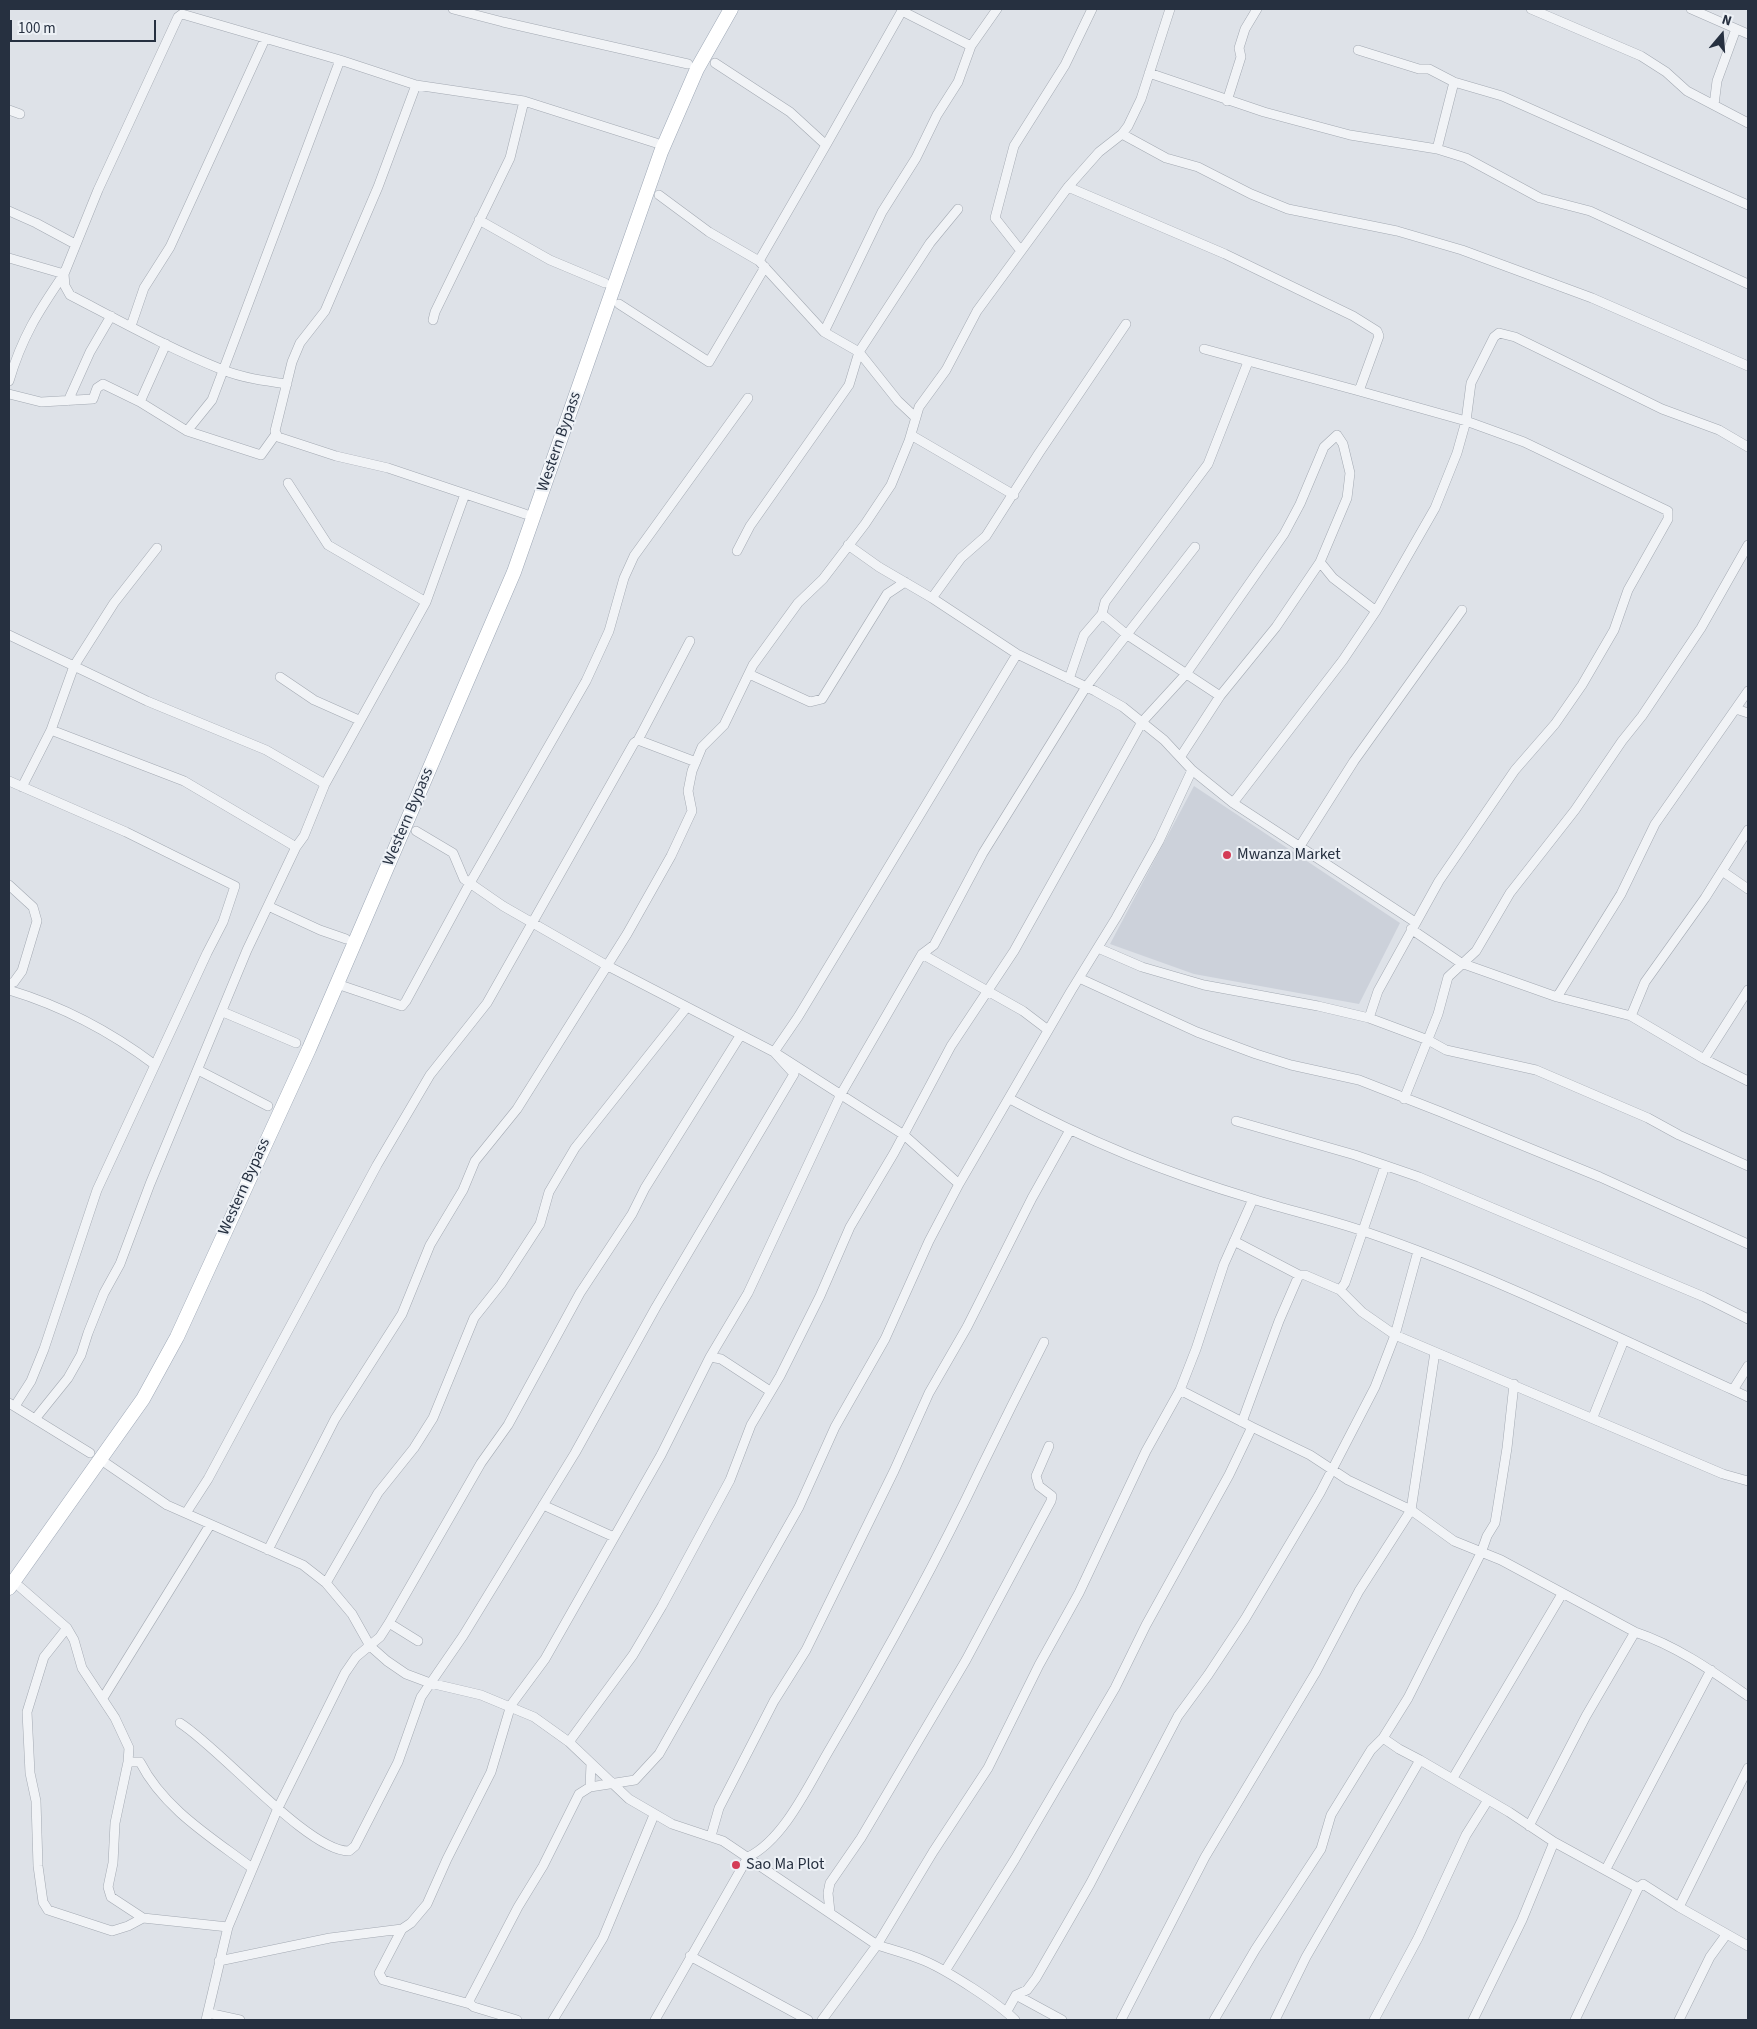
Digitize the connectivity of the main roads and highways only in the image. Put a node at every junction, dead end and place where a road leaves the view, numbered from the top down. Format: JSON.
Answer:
{"nodes":[{"id":1,"x":731,"y":9,"type":"edge"},
{"id":2,"x":14,"y":1587,"type":"edge"}],
"edges":[{"from":1,"to":2,"type":"main road","name":"Western Bypass"}]}
